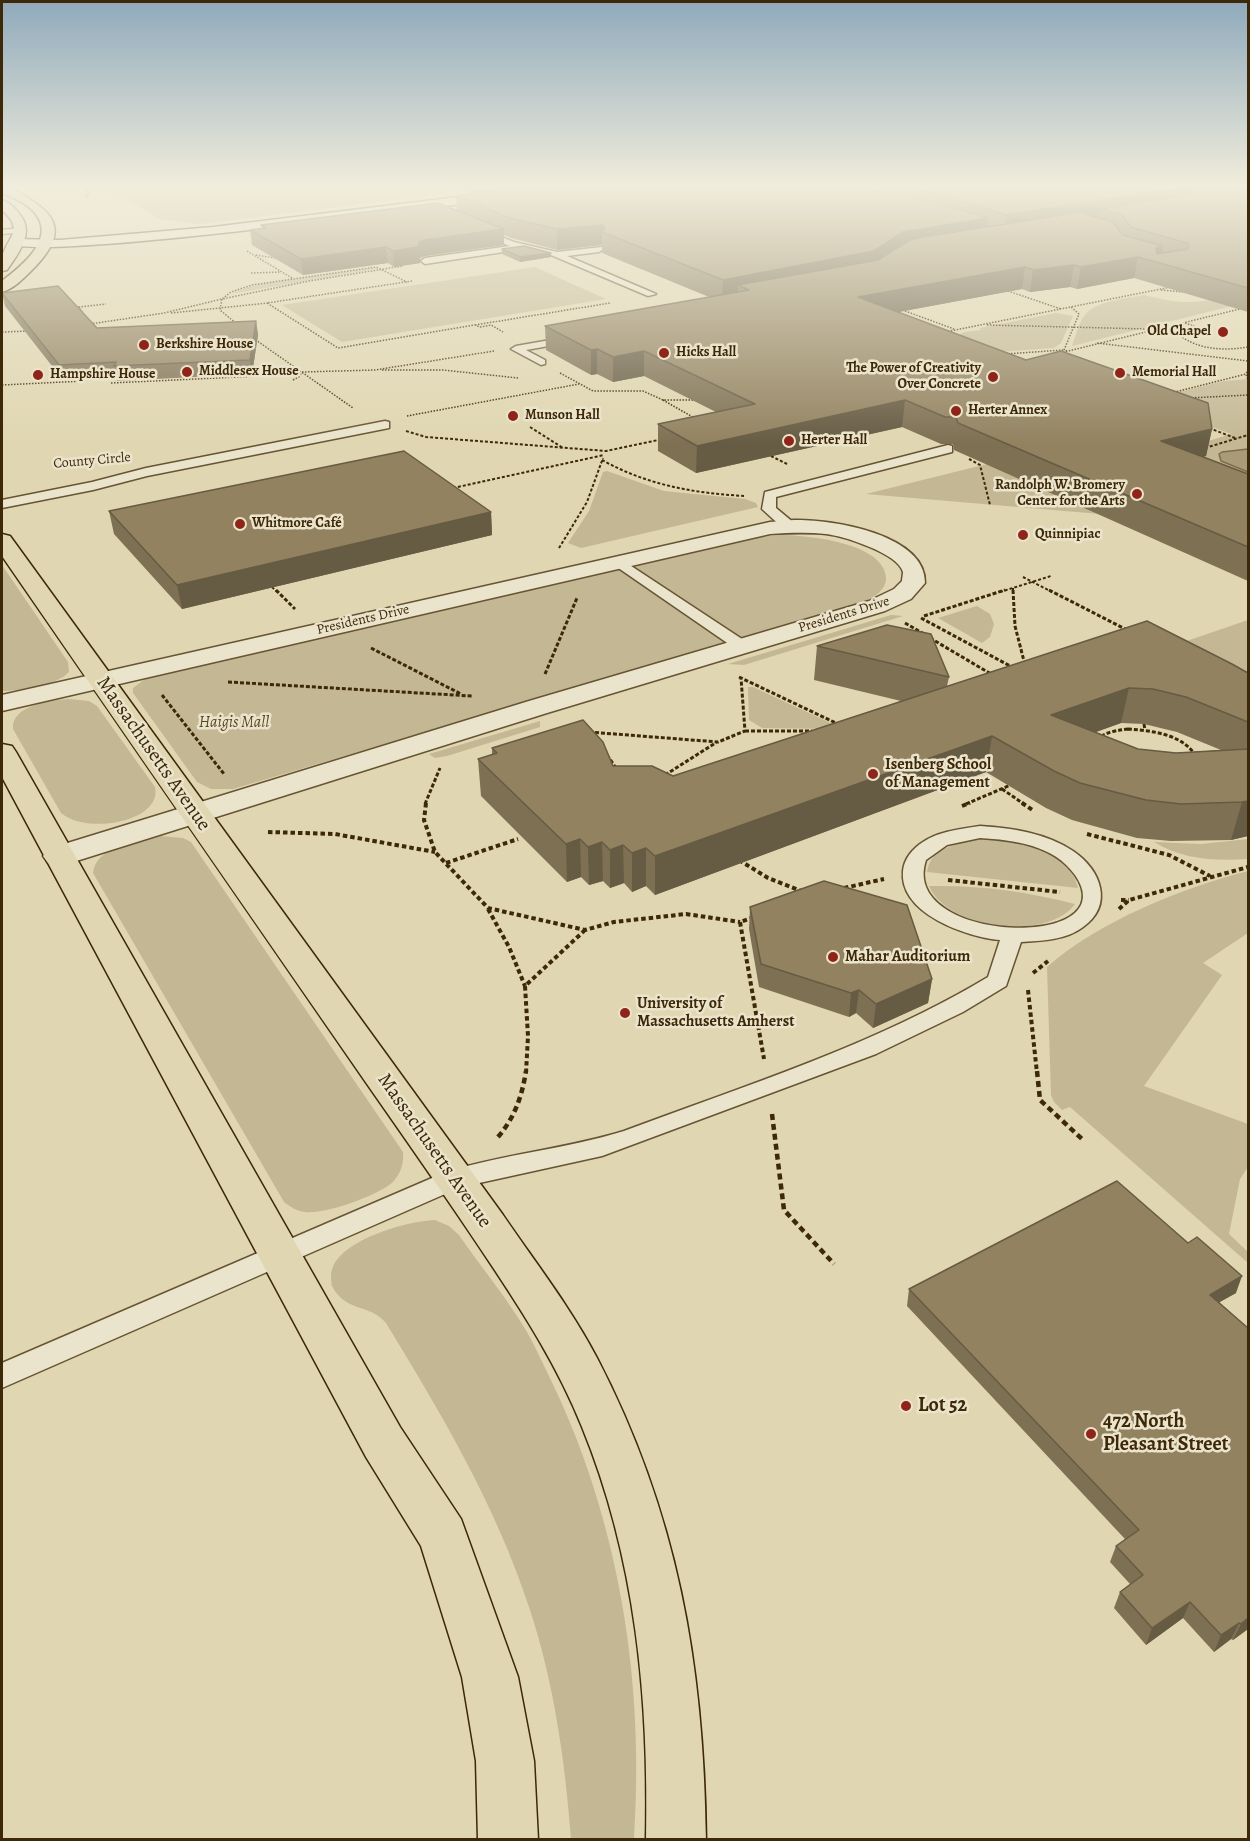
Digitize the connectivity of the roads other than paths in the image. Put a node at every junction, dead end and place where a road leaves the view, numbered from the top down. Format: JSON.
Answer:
{"nodes":[{"id":1,"x":22,"y":272,"type":"edge"},
{"id":2,"x":597,"y":272,"type":"edge"},
{"id":3,"x":2,"y":288,"type":"edge"},
{"id":4,"x":638,"y":289,"type":"junction"},
{"id":5,"x":605,"y":293,"type":"road end"},
{"id":6,"x":651,"y":294,"type":"edge"},
{"id":7,"x":587,"y":336,"type":"edge"},
{"id":8,"x":541,"y":362,"type":"road end"},
{"id":9,"x":385,"y":425,"type":"dead end"},
{"id":10,"x":948,"y":449,"type":"edge"},
{"id":11,"x":146,"y":472,"type":"junction"},
{"id":12,"x":81,"y":475,"type":"dead end"},
{"id":13,"x":2,"y":504,"type":"edge"},
{"id":14,"x":789,"y":526,"type":"junction"},
{"id":15,"x":2,"y":541,"type":"edge"},
{"id":16,"x":619,"y":562,"type":"junction"},
{"id":17,"x":742,"y":646,"type":"junction"},
{"id":18,"x":101,"y":679,"type":"junction"},
{"id":19,"x":2,"y":703,"type":"edge"},
{"id":20,"x":2,"y":752,"type":"edge"},
{"id":21,"x":195,"y":814,"type":"junction"},
{"id":22,"x":58,"y":856,"type":"junction"},
{"id":23,"x":1012,"y":935,"type":"junction"},
{"id":24,"x":455,"y":1179,"type":"junction"},
{"id":25,"x":278,"y":1255,"type":"junction"},
{"id":26,"x":2,"y":1376,"type":"edge"},
{"id":27,"x":508,"y":1839,"type":"edge"},
{"id":28,"x":676,"y":1839,"type":"edge"}],
"edges":[{"from":1,"to":3,"type":"main road"},
{"from":2,"to":4,"type":"lane"},
{"from":4,"to":5,"type":"lane"},
{"from":4,"to":6,"type":"lane"},
{"from":7,"to":8,"type":"lane"},
{"from":9,"to":11,"type":"lane"},
{"from":10,"to":14,"type":"lane"},
{"from":11,"to":12,"type":"lane","name":"County Circle"},
{"from":11,"to":13,"type":"lane","name":"County Circle"},
{"from":14,"to":16,"type":"street","name":"Presidents Drive"},
{"from":14,"to":17,"type":"street","name":"Presidents Drive"},
{"from":15,"to":18,"type":"main road","name":"Massachusetts Avenue"},
{"from":16,"to":17,"type":"lane"},
{"from":16,"to":18,"type":"street","name":"Presidents Drive"},
{"from":17,"to":21,"type":"street","name":"Presidents Drive"},
{"from":18,"to":19,"type":"street","name":"Presidents Drive"},
{"from":18,"to":21,"type":"main road","name":"Massachusetts Avenue"},
{"from":20,"to":22,"type":"main road"},
{"from":21,"to":22,"type":"street","name":"Presidents Drive"},
{"from":21,"to":24,"type":"main road","name":"Massachusetts Avenue"},
{"from":22,"to":25,"type":"main road"},
{"from":23,"to":23,"type":"lane"},
{"from":23,"to":24,"type":"lane"},
{"from":24,"to":25,"type":"lane"},
{"from":24,"to":28,"type":"main road","name":"Massachusetts Avenue"},
{"from":25,"to":26,"type":"lane"},
{"from":25,"to":27,"type":"main road"}]}
